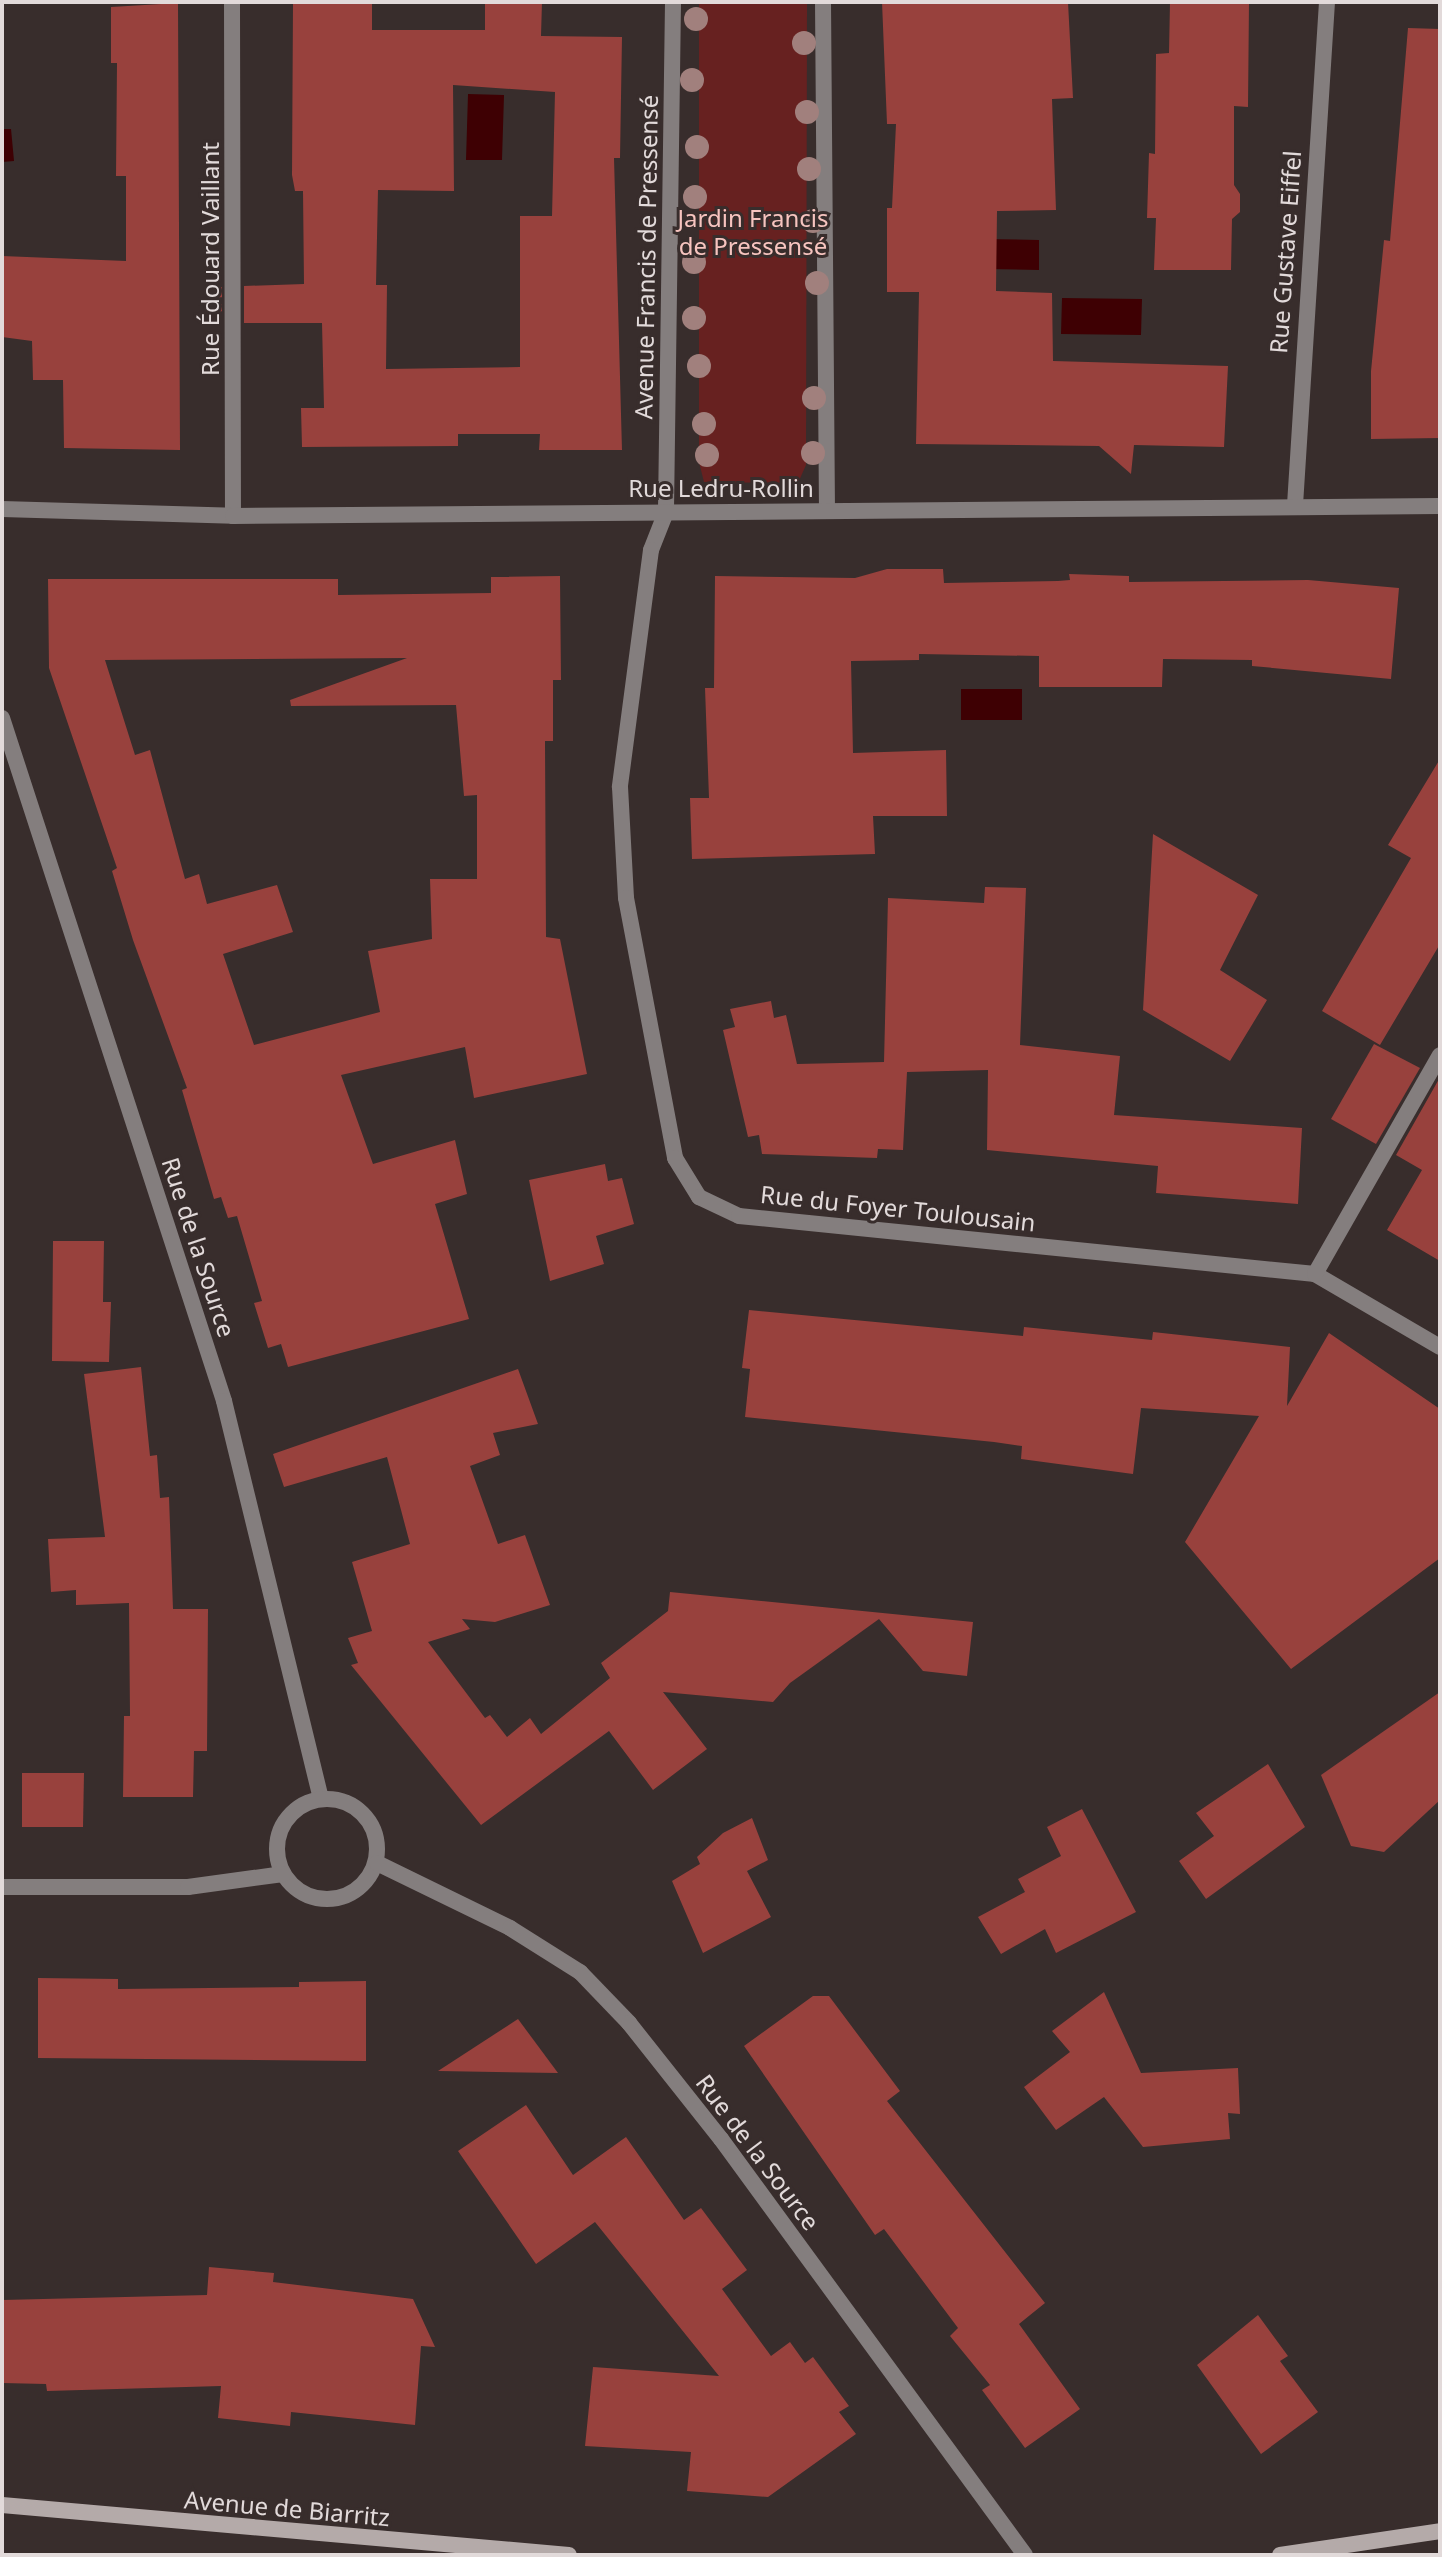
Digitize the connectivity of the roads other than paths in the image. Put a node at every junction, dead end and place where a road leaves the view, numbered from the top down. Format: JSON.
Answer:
{"nodes":[{"id":1,"x":232,"y":2,"type":"edge"},
{"id":2,"x":673,"y":2,"type":"edge"},
{"id":3,"x":823,"y":2,"type":"edge"},
{"id":4,"x":1327,"y":2,"type":"edge"},
{"id":5,"x":1295,"y":505,"type":"junction"},
{"id":6,"x":1440,"y":506,"type":"edge"},
{"id":7,"x":2,"y":509,"type":"edge"},
{"id":8,"x":827,"y":511,"type":"junction"},
{"id":9,"x":666,"y":512,"type":"junction"},
{"id":10,"x":233,"y":516,"type":"junction"},
{"id":11,"x":2,"y":718,"type":"edge"},
{"id":12,"x":1440,"y":1055,"type":"edge"},
{"id":13,"x":1315,"y":1274,"type":"junction"},
{"id":14,"x":1440,"y":1347,"type":"edge"},
{"id":15,"x":321,"y":1798,"type":"junction"},
{"id":16,"x":377,"y":1863,"type":"junction"},
{"id":17,"x":283,"y":1874,"type":"junction"},
{"id":18,"x":2,"y":1887,"type":"edge"},
{"id":19,"x":2,"y":2505,"type":"edge"},
{"id":20,"x":1440,"y":2531,"type":"edge"},
{"id":21,"x":569,"y":2555,"type":"edge"},
{"id":22,"x":1025,"y":2555,"type":"edge"},
{"id":23,"x":1280,"y":2555,"type":"edge"}],
"edges":[{"from":1,"to":10,"type":"street","name":"Rue Édouard Vaillant"},
{"from":2,"to":9,"type":"street","name":"Avenue Francis de Pressensé"},
{"from":3,"to":8,"type":"street"},
{"from":4,"to":5,"type":"street","name":"Rue Gustave Eiffel"},
{"from":5,"to":6,"type":"street","name":"Rue Ledru-Rollin"},
{"from":5,"to":8,"type":"street","name":"Rue Ledru-Rollin"},
{"from":7,"to":10,"type":"street","name":"Rue Ledru-Rollin"},
{"from":8,"to":9,"type":"street","name":"Rue Ledru-Rollin"},
{"from":9,"to":10,"type":"street","name":"Rue Ledru-Rollin"},
{"from":9,"to":13,"type":"street","name":"Rue du Foyer Toulousain"},
{"from":11,"to":15,"type":"street","name":"Rue de la Source"},
{"from":12,"to":13,"type":"street"},
{"from":13,"to":14,"type":"street","name":"Rue du Foyer Toulousain"},
{"from":15,"to":16,"type":"street"},
{"from":15,"to":17,"type":"street"},
{"from":16,"to":17,"type":"street"},
{"from":16,"to":22,"type":"street","name":"Rue de la Source"},
{"from":17,"to":18,"type":"street"},
{"from":19,"to":21,"type":"street","name":"Avenue de Biarritz"},
{"from":20,"to":23,"type":"street"}]}
